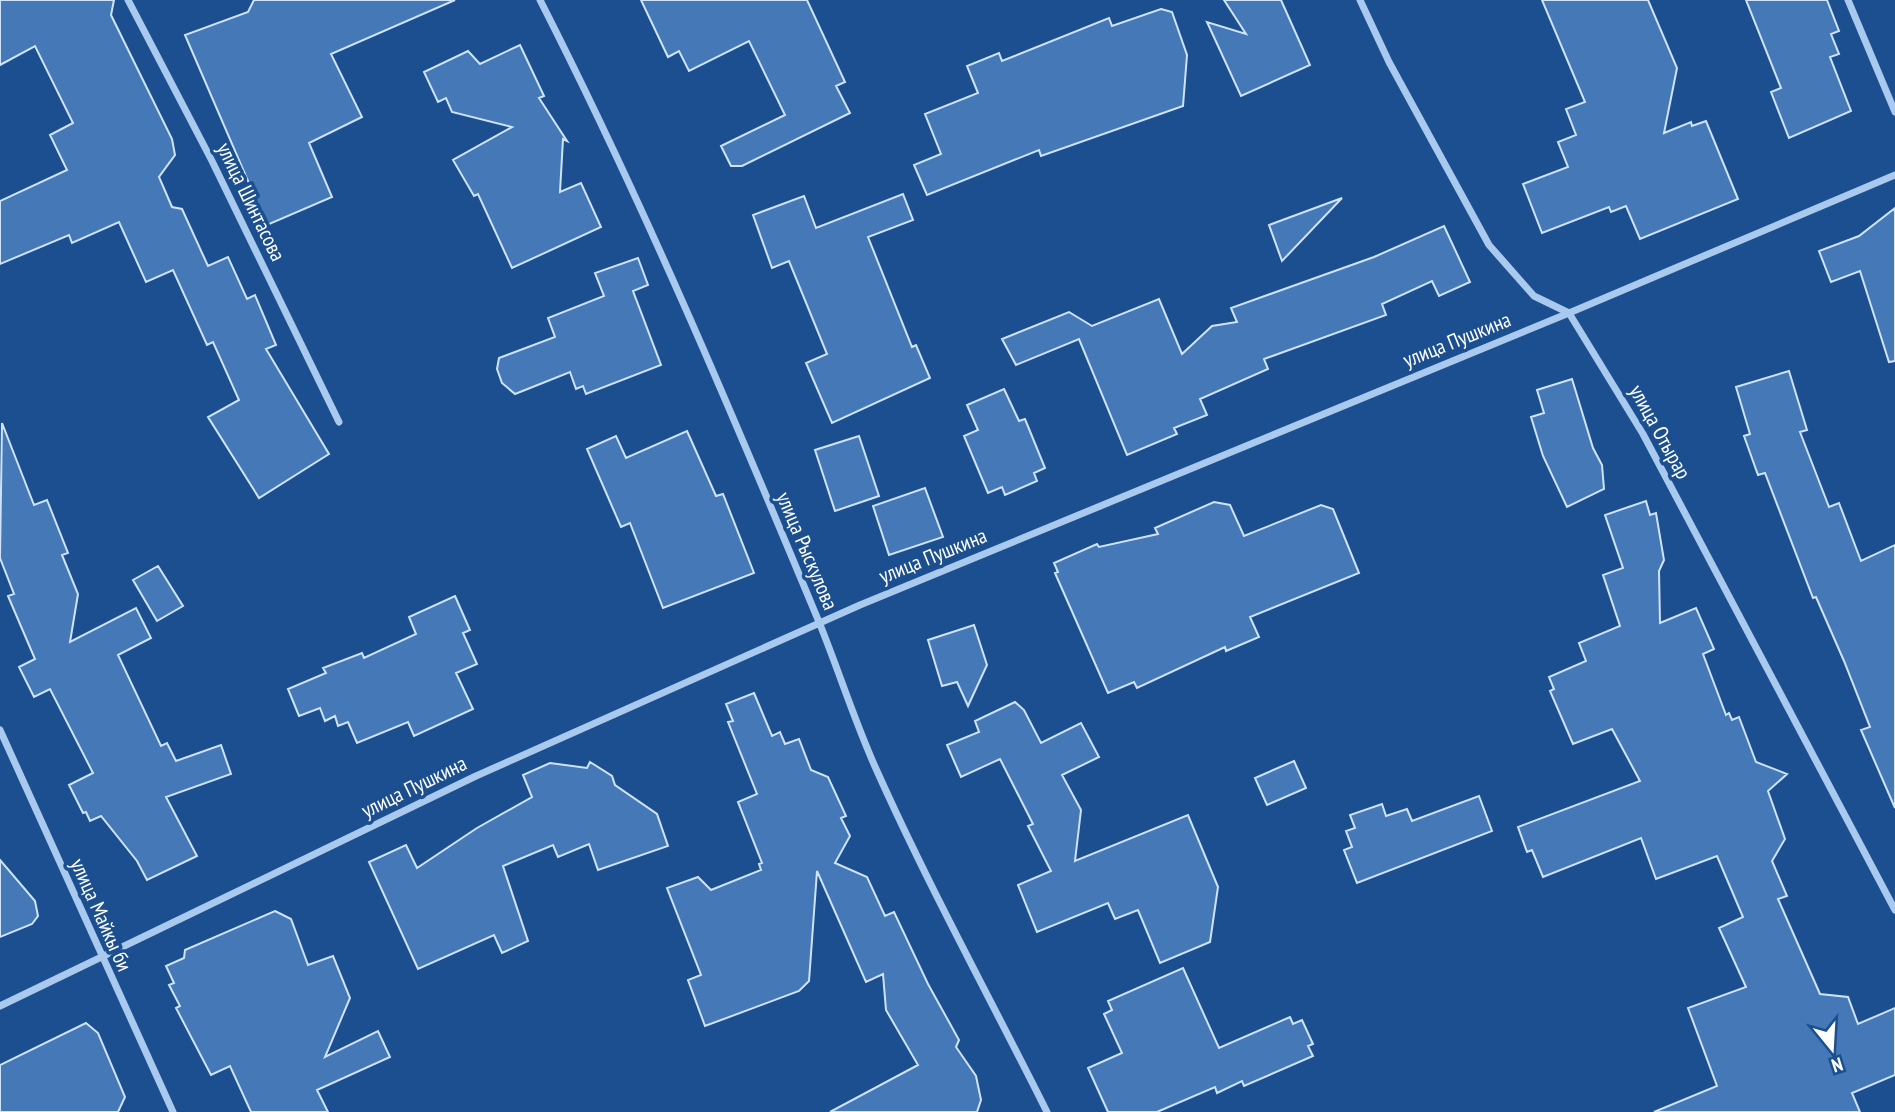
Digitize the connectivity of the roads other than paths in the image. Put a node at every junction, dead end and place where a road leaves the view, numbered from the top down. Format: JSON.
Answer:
{"nodes":[{"id":1,"x":128,"y":0,"type":"edge"},
{"id":2,"x":540,"y":0,"type":"edge"},
{"id":3,"x":1360,"y":0,"type":"edge"},
{"id":4,"x":1848,"y":0,"type":"edge"},
{"id":5,"x":1895,"y":112,"type":"edge"},
{"id":6,"x":1895,"y":175,"type":"edge"},
{"id":7,"x":1569,"y":313,"type":"junction"},
{"id":8,"x":339,"y":422,"type":"dead end"},
{"id":9,"x":820,"y":624,"type":"junction"},
{"id":10,"x":0,"y":730,"type":"edge"},
{"id":11,"x":1895,"y":910,"type":"edge"},
{"id":12,"x":101,"y":960,"type":"junction"},
{"id":13,"x":0,"y":1006,"type":"edge"},
{"id":14,"x":173,"y":1112,"type":"edge"},
{"id":15,"x":1047,"y":1112,"type":"edge"}],
"edges":[{"from":1,"to":8,"type":"street","name":"улица Шинтасова"},
{"from":2,"to":9,"type":"street","name":"улица Рыскулова"},
{"from":3,"to":7,"type":"street"},
{"from":4,"to":5,"type":"street"},
{"from":6,"to":7,"type":"street","name":"улица Пушкина"},
{"from":7,"to":9,"type":"street","name":"улица Пушкина"},
{"from":7,"to":11,"type":"street","name":"улица Отырар"},
{"from":9,"to":12,"type":"street","name":"улица Пушкина"},
{"from":9,"to":15,"type":"street","name":"улица Рыскулова"},
{"from":10,"to":12,"type":"street","name":"улица Майкы би"},
{"from":12,"to":13,"type":"street","name":"улица Пушкина"},
{"from":12,"to":14,"type":"street","name":"улица Майкы би"}]}
